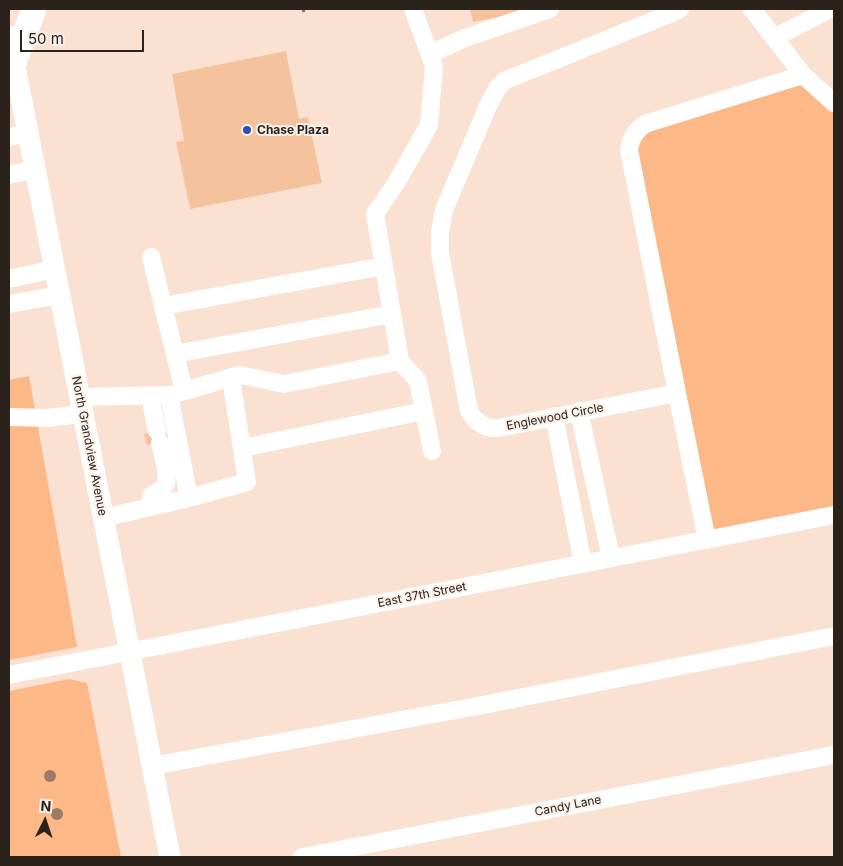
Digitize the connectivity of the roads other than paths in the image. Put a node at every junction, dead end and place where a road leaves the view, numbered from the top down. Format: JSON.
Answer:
{"nodes":[{"id":1,"x":34,"y":9,"type":"edge"},
{"id":2,"x":413,"y":9,"type":"edge"},
{"id":3,"x":550,"y":9,"type":"edge"},
{"id":4,"x":680,"y":9,"type":"edge"},
{"id":5,"x":752,"y":9,"type":"edge"},
{"id":6,"x":830,"y":9,"type":"edge"},
{"id":7,"x":9,"y":36,"type":"edge"},
{"id":8,"x":774,"y":38,"type":"junction"},
{"id":9,"x":430,"y":54,"type":"junction"},
{"id":10,"x":12,"y":62,"type":"edge"},
{"id":11,"x":803,"y":75,"type":"junction"},
{"id":12,"x":834,"y":103,"type":"edge"},
{"id":13,"x":18,"y":135,"type":"edge"},
{"id":14,"x":35,"y":168,"type":"junction"},
{"id":15,"x":9,"y":175,"type":"edge"},
{"id":16,"x":151,"y":257,"type":"dead end"},
{"id":17,"x":384,"y":266,"type":"junction"},
{"id":18,"x":55,"y":269,"type":"junction"},
{"id":19,"x":9,"y":279,"type":"edge"},
{"id":20,"x":60,"y":295,"type":"junction"},
{"id":21,"x":9,"y":304,"type":"edge"},
{"id":22,"x":163,"y":306,"type":"junction"},
{"id":23,"x":392,"y":314,"type":"junction"},
{"id":24,"x":175,"y":354,"type":"junction"},
{"id":25,"x":400,"y":361,"type":"junction"},
{"id":26,"x":231,"y":378,"type":"junction"},
{"id":27,"x":177,"y":393,"type":"junction"},
{"id":28,"x":678,"y":393,"type":"junction"},
{"id":29,"x":150,"y":396,"type":"junction"},
{"id":30,"x":81,"y":406,"type":"junction"},
{"id":31,"x":424,"y":411,"type":"junction"},
{"id":32,"x":579,"y":411,"type":"junction"},
{"id":33,"x":9,"y":416,"type":"edge"},
{"id":34,"x":554,"y":416,"type":"junction"},
{"id":35,"x":242,"y":448,"type":"junction"},
{"id":36,"x":432,"y":451,"type":"dead end"},
{"id":37,"x":188,"y":498,"type":"junction"},
{"id":38,"x":153,"y":506,"type":"junction"},
{"id":39,"x":834,"y":515,"type":"edge"},
{"id":40,"x":103,"y":518,"type":"junction"},
{"id":41,"x":707,"y":540,"type":"junction"},
{"id":42,"x":611,"y":558,"type":"junction"},
{"id":43,"x":583,"y":564,"type":"junction"},
{"id":44,"x":834,"y":636,"type":"edge"},
{"id":45,"x":130,"y":652,"type":"junction"},
{"id":46,"x":9,"y":675,"type":"edge"},
{"id":47,"x":834,"y":755,"type":"edge"},
{"id":48,"x":152,"y":766,"type":"junction"},
{"id":49,"x":170,"y":857,"type":"edge"},
{"id":50,"x":302,"y":857,"type":"edge"}],
"edges":[{"from":1,"to":10,"type":"highway"},
{"from":2,"to":9,"type":"street"},
{"from":3,"to":9,"type":"street"},
{"from":4,"to":34,"type":"street","name":"Englewood Circle"},
{"from":5,"to":8,"type":"street"},
{"from":6,"to":8,"type":"street"},
{"from":7,"to":10,"type":"main road","name":"North Grandview Avenue"},
{"from":8,"to":11,"type":"street"},
{"from":9,"to":17,"type":"street"},
{"from":10,"to":13,"type":"main road","name":"North Grandview Avenue"},
{"from":11,"to":12,"type":"street"},
{"from":11,"to":28,"type":"street"},
{"from":13,"to":14,"type":"main road","name":"North Grandview Avenue"},
{"from":14,"to":15,"type":"street"},
{"from":14,"to":18,"type":"main road","name":"North Grandview Avenue"},
{"from":16,"to":22,"type":"street"},
{"from":17,"to":22,"type":"street"},
{"from":17,"to":23,"type":"street"},
{"from":18,"to":19,"type":"street"},
{"from":18,"to":20,"type":"main road","name":"North Grandview Avenue"},
{"from":20,"to":21,"type":"street"},
{"from":20,"to":30,"type":"main road","name":"North Grandview Avenue"},
{"from":22,"to":24,"type":"street"},
{"from":23,"to":24,"type":"street"},
{"from":23,"to":25,"type":"street"},
{"from":24,"to":27,"type":"street"},
{"from":25,"to":26,"type":"street"},
{"from":25,"to":31,"type":"street"},
{"from":26,"to":27,"type":"street"},
{"from":26,"to":35,"type":"street"},
{"from":27,"to":29,"type":"street"},
{"from":27,"to":37,"type":"street"},
{"from":28,"to":32,"type":"street","name":"Englewood Circle"},
{"from":28,"to":41,"type":"street"},
{"from":29,"to":30,"type":"street"},
{"from":29,"to":38,"type":"street"},
{"from":30,"to":33,"type":"street"},
{"from":30,"to":40,"type":"main road","name":"North Grandview Avenue"},
{"from":31,"to":35,"type":"street"},
{"from":31,"to":36,"type":"street"},
{"from":32,"to":34,"type":"street","name":"Englewood Circle"},
{"from":32,"to":42,"type":"street"},
{"from":34,"to":43,"type":"street"},
{"from":35,"to":37,"type":"street"},
{"from":37,"to":38,"type":"street"},
{"from":38,"to":40,"type":"street"},
{"from":39,"to":41,"type":"street","name":"East 37th Street"},
{"from":40,"to":45,"type":"main road","name":"North Grandview Avenue"},
{"from":41,"to":42,"type":"street","name":"East 37th Street"},
{"from":42,"to":43,"type":"street","name":"East 37th Street"},
{"from":43,"to":45,"type":"street","name":"East 37th Street"},
{"from":44,"to":48,"type":"street"},
{"from":45,"to":46,"type":"street","name":"East 37th Street"},
{"from":45,"to":48,"type":"main road","name":"North Grandview Avenue"},
{"from":47,"to":50,"type":"street","name":"Candy Lane"},
{"from":48,"to":49,"type":"main road","name":"North Grandview Avenue"}]}
